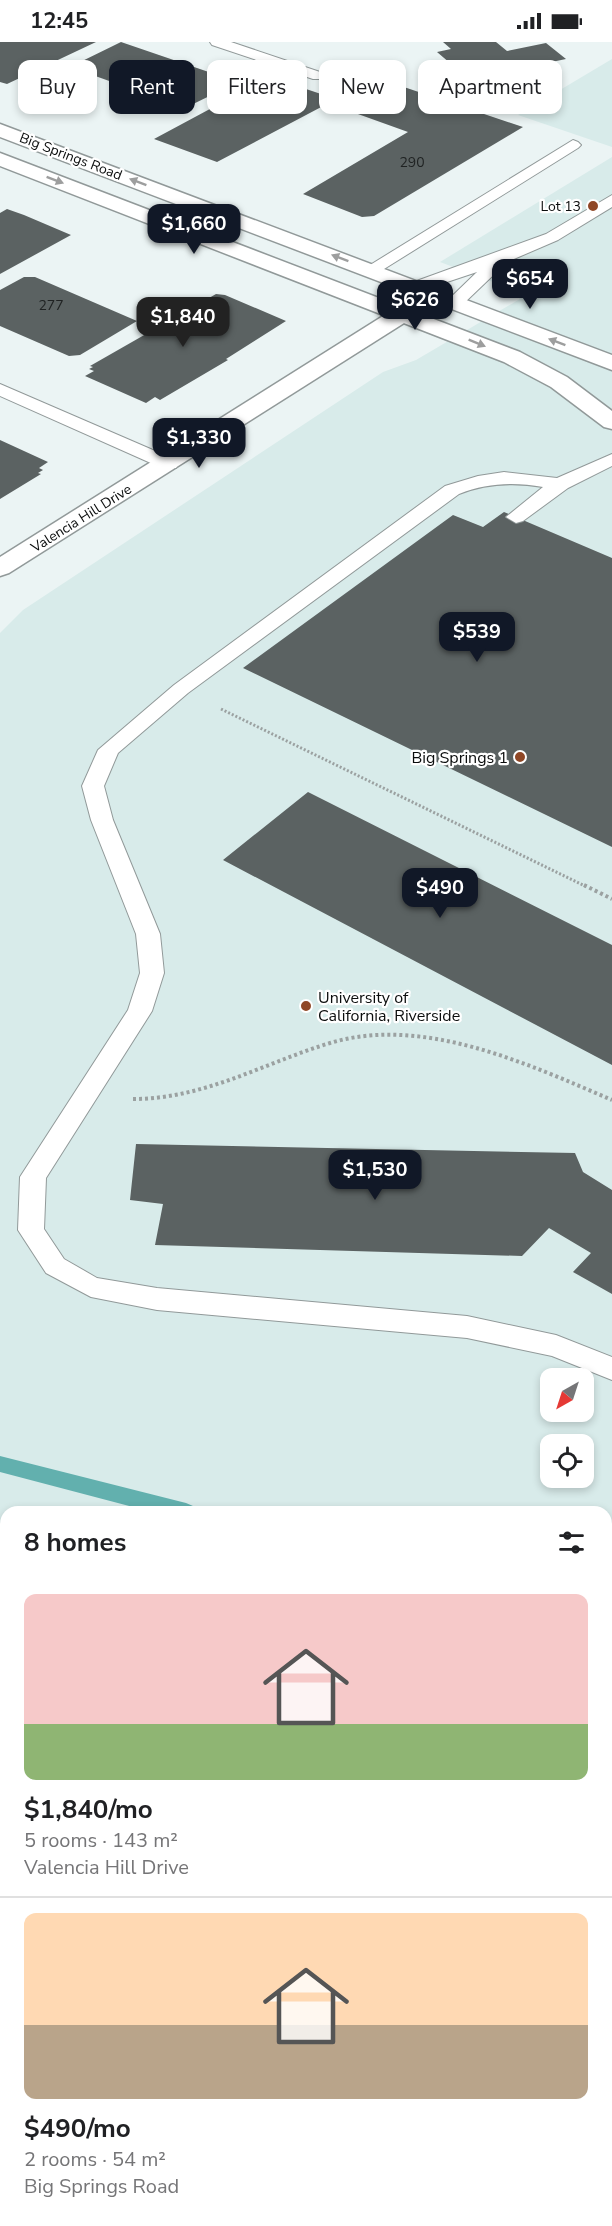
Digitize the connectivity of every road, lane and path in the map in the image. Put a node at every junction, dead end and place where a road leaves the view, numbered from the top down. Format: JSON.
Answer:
{"nodes":[{"id":1,"x":217,"y":42,"type":"edge"},
{"id":2,"x":318,"y":76,"type":"dead end"},
{"id":3,"x":0,"y":130,"type":"edge"},
{"id":4,"x":573,"y":145,"type":"dead end"},
{"id":5,"x":0,"y":159,"type":"edge"},
{"id":6,"x":612,"y":200,"type":"edge"},
{"id":7,"x":501,"y":258,"type":"junction"},
{"id":8,"x":370,"y":270,"type":"junction"},
{"id":9,"x":436,"y":295,"type":"junction"},
{"id":10,"x":403,"y":314,"type":"junction"},
{"id":11,"x":612,"y":363,"type":"edge"},
{"id":12,"x":0,"y":389,"type":"edge"},
{"id":13,"x":612,"y":422,"type":"edge"},
{"id":14,"x":612,"y":460,"type":"edge"},
{"id":15,"x":169,"y":464,"type":"junction"},
{"id":16,"x":557,"y":484,"type":"junction"},
{"id":17,"x":516,"y":517,"type":"dead end"},
{"id":18,"x":0,"y":568,"type":"edge"},
{"id":19,"x":182,"y":689,"type":"junction"},
{"id":20,"x":612,"y":899,"type":"edge"},
{"id":21,"x":85,"y":1097,"type":"junction"},
{"id":22,"x":612,"y":1100,"type":"edge"},
{"id":23,"x":612,"y":1369,"type":"edge"}],
"edges":[{"from":1,"to":2,"type":"lane"},
{"from":8,"to":3,"type":"street","name":"Big Springs Road","one_way":true},
{"from":4,"to":8,"type":"lane"},
{"from":5,"to":10,"type":"street","name":"Big Springs Road","one_way":true},
{"from":6,"to":7,"type":"lane"},
{"from":7,"to":9,"type":"lane"},
{"from":7,"to":9,"type":"lane"},
{"from":8,"to":9,"type":"street","name":"Big Springs Road"},
{"from":9,"to":10,"type":"street","name":"Valencia Hill Drive"},
{"from":11,"to":9,"type":"street","name":"Big Springs Road","one_way":true},
{"from":10,"to":13,"type":"street","name":"Big Springs Road","one_way":true},
{"from":10,"to":15,"type":"street","name":"Valencia Hill Drive"},
{"from":12,"to":15,"type":"lane"},
{"from":14,"to":16,"type":"lane"},
{"from":15,"to":18,"type":"street","name":"Valencia Hill Drive"},
{"from":16,"to":17,"type":"lane"},
{"from":16,"to":19,"type":"lane"},
{"from":19,"to":20,"type":"path"},
{"from":19,"to":21,"type":"lane"},
{"from":21,"to":22,"type":"path"},
{"from":21,"to":23,"type":"lane"}]}
